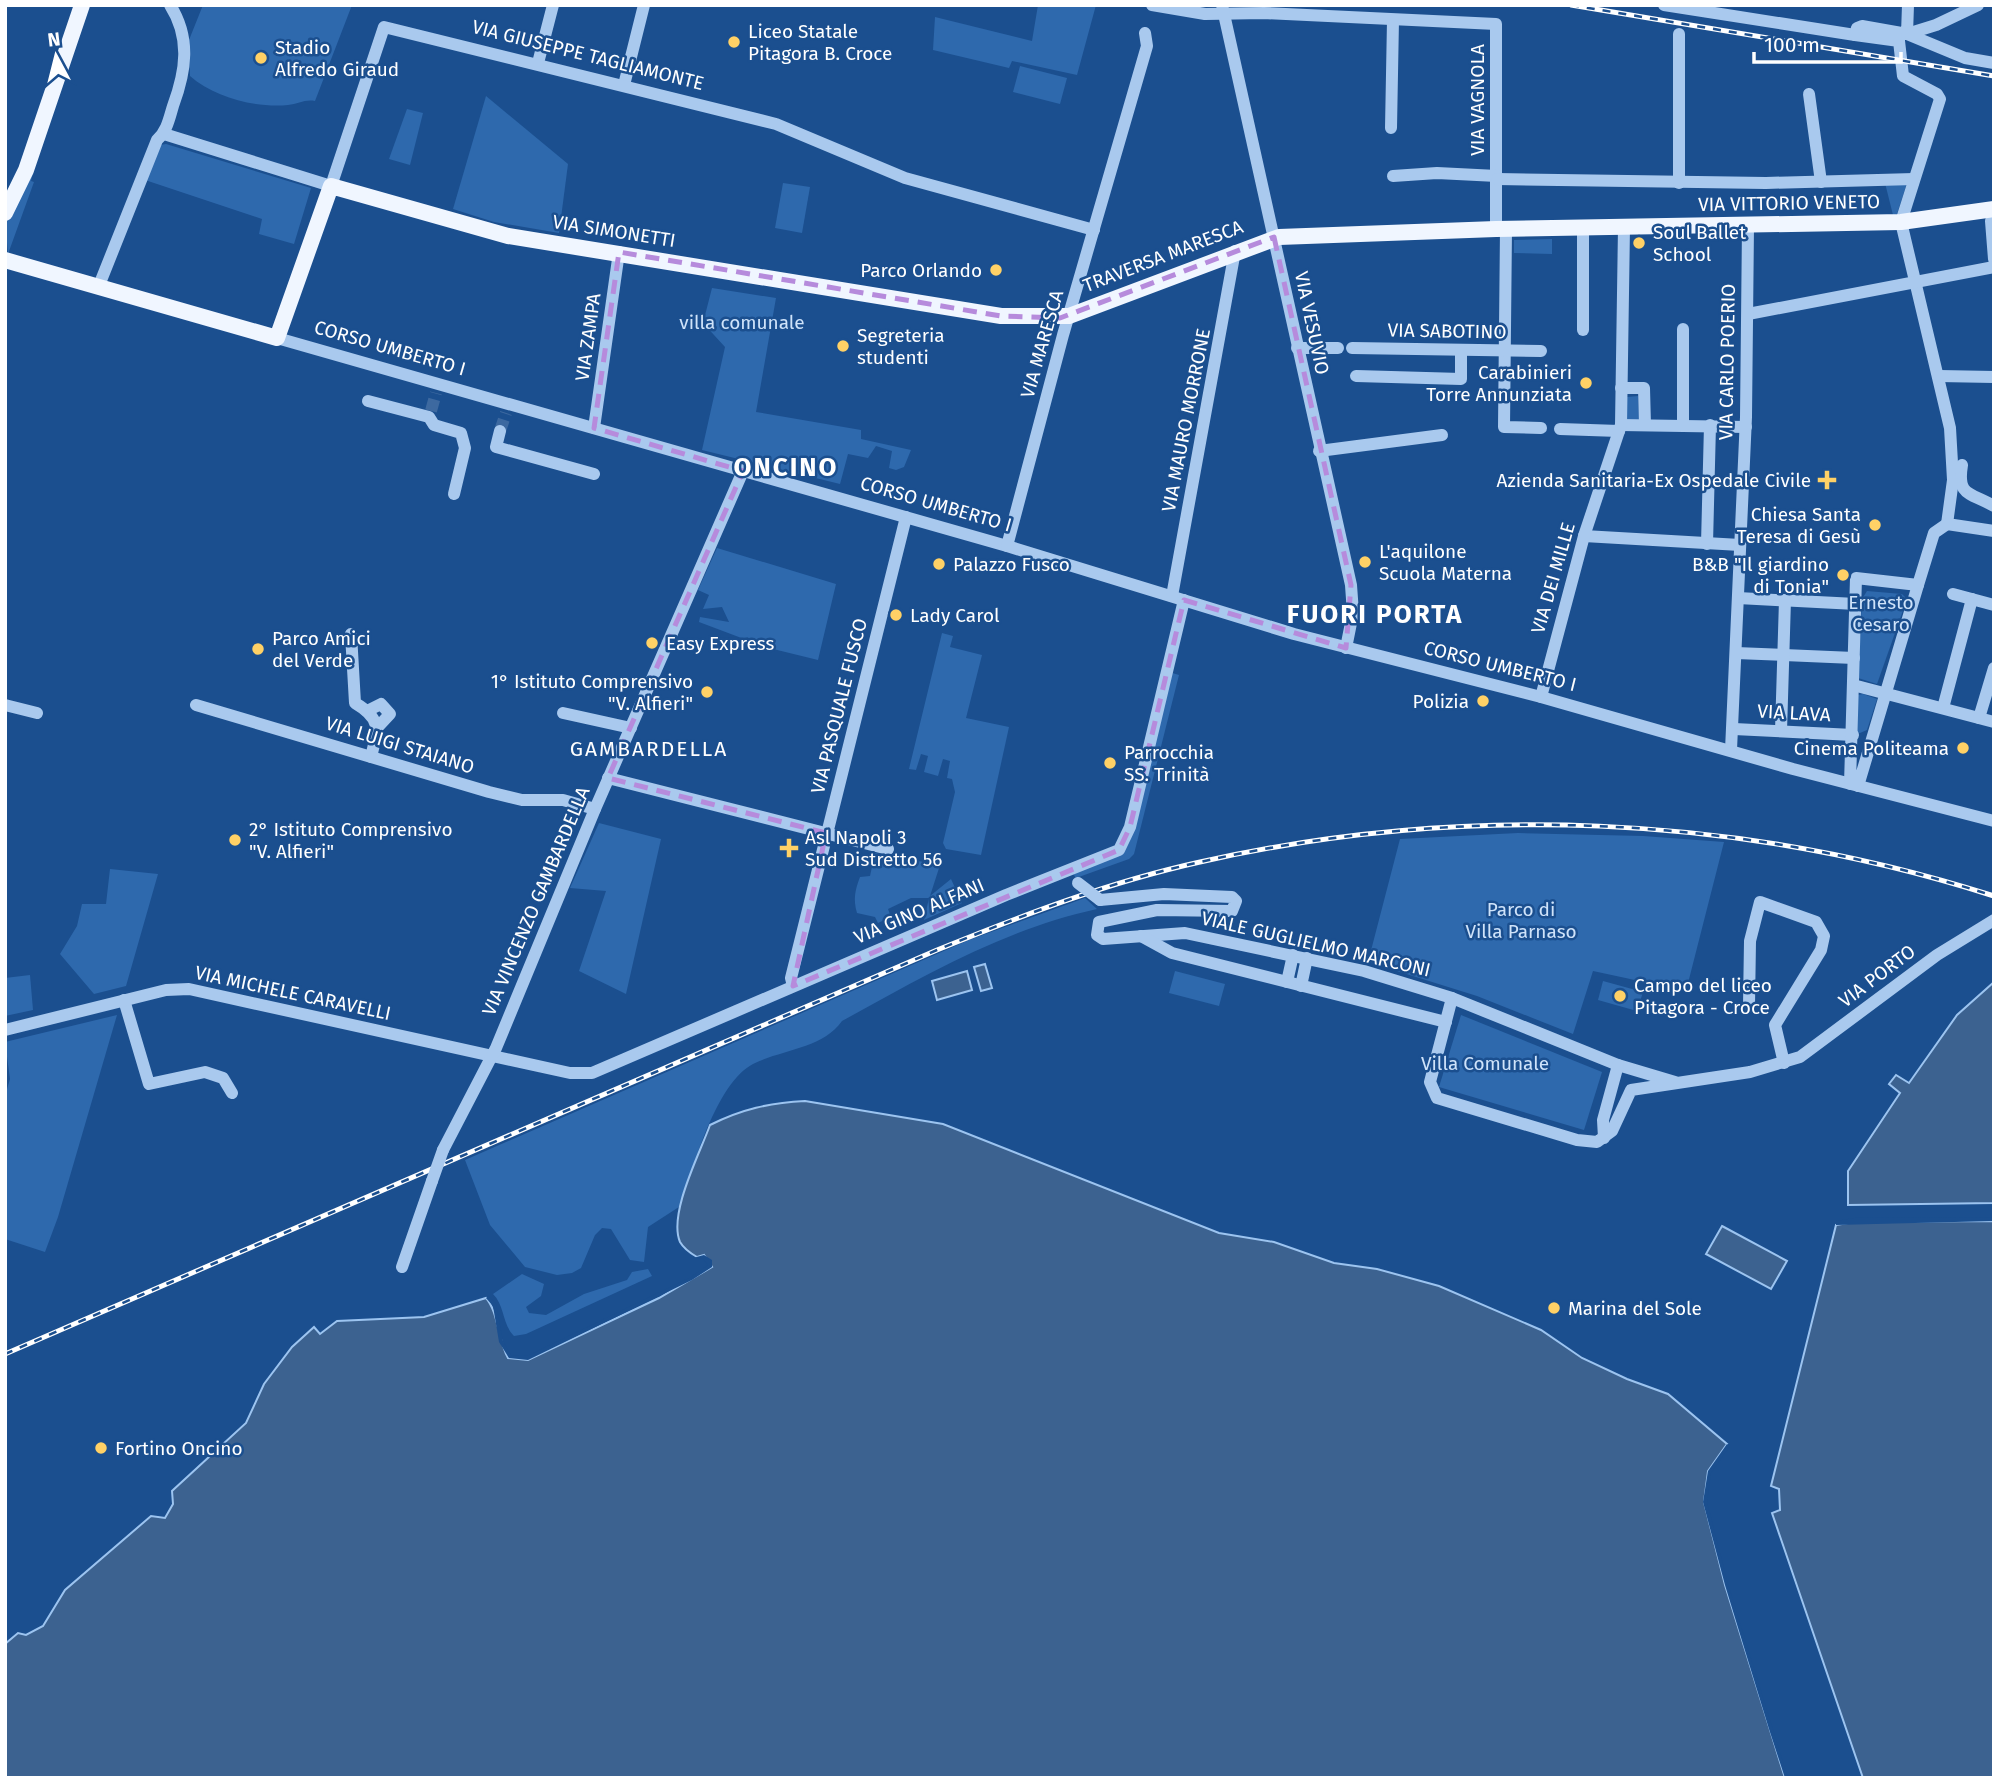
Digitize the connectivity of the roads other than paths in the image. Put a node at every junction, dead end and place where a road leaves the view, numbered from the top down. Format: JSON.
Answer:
{"nodes":[{"id":1,"x":82,"y":5,"type":"edge"},
{"id":2,"x":170,"y":5,"type":"edge"},
{"id":3,"x":553,"y":5,"type":"edge"},
{"id":4,"x":644,"y":5,"type":"edge"},
{"id":5,"x":1152,"y":5,"type":"edge"},
{"id":6,"x":1664,"y":5,"type":"edge"},
{"id":7,"x":1908,"y":5,"type":"edge"},
{"id":8,"x":1978,"y":5,"type":"edge"},
{"id":9,"x":1223,"y":9,"type":"edge"},
{"id":10,"x":1393,"y":20,"type":"junction"},
{"id":11,"x":1146,"y":33,"type":"dead end"},
{"id":12,"x":1679,"y":34,"type":"dead end"},
{"id":13,"x":1907,"y":34,"type":"junction"},
{"id":14,"x":1855,"y":35,"type":"junction"},
{"id":15,"x":538,"y":63,"type":"junction"},
{"id":16,"x":1994,"y":63,"type":"edge"},
{"id":17,"x":624,"y":85,"type":"junction"},
{"id":18,"x":1809,"y":94,"type":"dead end"},
{"id":19,"x":1391,"y":128,"type":"dead end"},
{"id":20,"x":164,"y":134,"type":"junction"},
{"id":21,"x":39,"y":151,"type":"junction"},
{"id":22,"x":1393,"y":176,"type":"dead end"},
{"id":23,"x":1497,"y":178,"type":"junction"},
{"id":24,"x":1821,"y":181,"type":"junction"},
{"id":25,"x":1911,"y":181,"type":"junction"},
{"id":26,"x":1679,"y":183,"type":"junction"},
{"id":27,"x":331,"y":186,"type":"junction"},
{"id":28,"x":5,"y":193,"type":"edge"},
{"id":29,"x":5,"y":213,"type":"edge"},
{"id":30,"x":1992,"y":215,"type":"edge"},
{"id":31,"x":1897,"y":219,"type":"junction"},
{"id":32,"x":1748,"y":226,"type":"junction"},
{"id":33,"x":1624,"y":227,"type":"junction"},
{"id":34,"x":1583,"y":228,"type":"junction"},
{"id":35,"x":1501,"y":229,"type":"junction"},
{"id":36,"x":1094,"y":230,"type":"junction"},
{"id":37,"x":1274,"y":237,"type":"junction"},
{"id":38,"x":1235,"y":251,"type":"junction"},
{"id":39,"x":619,"y":252,"type":"junction"},
{"id":40,"x":1994,"y":259,"type":"edge"},
{"id":41,"x":6,"y":260,"type":"edge"},
{"id":42,"x":1994,"y":267,"type":"edge"},
{"id":43,"x":1916,"y":284,"type":"junction"},
{"id":44,"x":98,"y":288,"type":"junction"},
{"id":45,"x":1748,"y":313,"type":"junction"},
{"id":46,"x":1069,"y":316,"type":"junction"},
{"id":47,"x":1683,"y":329,"type":"dead end"},
{"id":48,"x":1583,"y":330,"type":"dead end"},
{"id":49,"x":277,"y":338,"type":"junction"},
{"id":50,"x":1297,"y":348,"type":"junction"},
{"id":51,"x":1338,"y":348,"type":"dead end"},
{"id":52,"x":1352,"y":348,"type":"dead end"},
{"id":53,"x":1461,"y":350,"type":"junction"},
{"id":54,"x":1505,"y":351,"type":"junction"},
{"id":55,"x":1541,"y":351,"type":"dead end"},
{"id":56,"x":1356,"y":376,"type":"dead end"},
{"id":57,"x":1939,"y":376,"type":"junction"},
{"id":58,"x":1994,"y":377,"type":"edge"},
{"id":59,"x":1621,"y":388,"type":"junction"},
{"id":60,"x":368,"y":401,"type":"dead end"},
{"id":61,"x":1645,"y":425,"type":"junction"},
{"id":62,"x":1683,"y":425,"type":"junction"},
{"id":63,"x":1710,"y":425,"type":"junction"},
{"id":64,"x":1746,"y":427,"type":"junction"},
{"id":65,"x":594,"y":428,"type":"junction"},
{"id":66,"x":1541,"y":428,"type":"dead end"},
{"id":67,"x":1620,"y":428,"type":"junction"},
{"id":68,"x":1560,"y":429,"type":"dead end"},
{"id":69,"x":500,"y":431,"type":"dead end"},
{"id":70,"x":1442,"y":435,"type":"dead end"},
{"id":71,"x":1319,"y":451,"type":"junction"},
{"id":72,"x":1962,"y":465,"type":"dead end"},
{"id":73,"x":743,"y":471,"type":"junction"},
{"id":74,"x":593,"y":474,"type":"dead end"},
{"id":75,"x":454,"y":494,"type":"dead end"},
{"id":76,"x":1994,"y":506,"type":"edge"},
{"id":77,"x":906,"y":517,"type":"junction"},
{"id":78,"x":1947,"y":524,"type":"junction"},
{"id":79,"x":1994,"y":531,"type":"edge"},
{"id":80,"x":1584,"y":536,"type":"junction"},
{"id":81,"x":1707,"y":544,"type":"junction"},
{"id":82,"x":1740,"y":545,"type":"junction"},
{"id":83,"x":1007,"y":546,"type":"junction"},
{"id":84,"x":1918,"y":585,"type":"junction"},
{"id":85,"x":1952,"y":594,"type":"dead end"},
{"id":86,"x":1178,"y":598,"type":"junction"},
{"id":87,"x":1738,"y":598,"type":"junction"},
{"id":88,"x":1785,"y":600,"type":"junction"},
{"id":89,"x":1972,"y":600,"type":"junction"},
{"id":90,"x":1856,"y":604,"type":"junction"},
{"id":91,"x":1994,"y":605,"type":"edge"},
{"id":92,"x":351,"y":634,"type":"dead end"},
{"id":93,"x":1346,"y":648,"type":"junction"},
{"id":94,"x":1737,"y":653,"type":"junction"},
{"id":95,"x":1783,"y":654,"type":"junction"},
{"id":96,"x":1854,"y":658,"type":"junction"},
{"id":97,"x":1994,"y":668,"type":"edge"},
{"id":98,"x":1853,"y":685,"type":"junction"},
{"id":99,"x":1885,"y":692,"type":"junction"},
{"id":100,"x":1541,"y":697,"type":"junction"},
{"id":101,"x":5,"y":705,"type":"edge"},
{"id":102,"x":196,"y":705,"type":"dead end"},
{"id":103,"x":1943,"y":708,"type":"junction"},
{"id":104,"x":37,"y":713,"type":"dead end"},
{"id":105,"x":563,"y":713,"type":"dead end"},
{"id":106,"x":1979,"y":718,"type":"junction"},
{"id":107,"x":1994,"y":722,"type":"edge"},
{"id":108,"x":631,"y":728,"type":"junction"},
{"id":109,"x":1734,"y":729,"type":"junction"},
{"id":110,"x":1781,"y":731,"type":"junction"},
{"id":111,"x":1853,"y":735,"type":"junction"},
{"id":112,"x":1731,"y":750,"type":"junction"},
{"id":113,"x":371,"y":757,"type":"junction"},
{"id":114,"x":608,"y":778,"type":"junction"},
{"id":115,"x":1854,"y":785,"type":"junction"},
{"id":116,"x":595,"y":809,"type":"junction"},
{"id":117,"x":1994,"y":821,"type":"edge"},
{"id":118,"x":826,"y":833,"type":"junction"},
{"id":119,"x":888,"y":849,"type":"dead end"},
{"id":120,"x":1070,"y":869,"type":"junction"},
{"id":121,"x":1994,"y":920,"type":"edge"},
{"id":122,"x":1994,"y":929,"type":"edge"},
{"id":123,"x":1979,"y":932,"type":"junction"},
{"id":124,"x":1140,"y":935,"type":"junction"},
{"id":125,"x":1293,"y":955,"type":"junction"},
{"id":126,"x":1307,"y":958,"type":"junction"},
{"id":127,"x":1287,"y":982,"type":"junction"},
{"id":128,"x":793,"y":986,"type":"junction"},
{"id":129,"x":1301,"y":986,"type":"junction"},
{"id":130,"x":1452,"y":998,"type":"junction"},
{"id":131,"x":124,"y":1000,"type":"junction"},
{"id":132,"x":1749,"y":1005,"type":"dead end"},
{"id":133,"x":1446,"y":1022,"type":"junction"},
{"id":134,"x":5,"y":1030,"type":"edge"},
{"id":135,"x":492,"y":1055,"type":"junction"},
{"id":136,"x":1784,"y":1063,"type":"junction"},
{"id":137,"x":1618,"y":1065,"type":"junction"},
{"id":138,"x":1675,"y":1082,"type":"junction"},
{"id":139,"x":232,"y":1093,"type":"dead end"},
{"id":140,"x":1604,"y":1138,"type":"junction"},
{"id":141,"x":402,"y":1267,"type":"dead end"}],
"edges":[{"from":1,"to":21,"type":"main road"},
{"from":2,"to":20,"type":"street"},
{"from":3,"to":15,"type":"street"},
{"from":4,"to":17,"type":"street"},
{"from":5,"to":9,"type":"street","name":"VIA VAGNOLA"},
{"from":6,"to":14,"type":"street"},
{"from":7,"to":13,"type":"street"},
{"from":8,"to":13,"type":"street"},
{"from":9,"to":10,"type":"street","name":"VIA VAGNOLA"},
{"from":9,"to":37,"type":"street","name":"VIA VESUVIO"},
{"from":10,"to":19,"type":"street"},
{"from":10,"to":23,"type":"street","name":"VIA VAGNOLA"},
{"from":11,"to":36,"type":"street","name":"VIA MARESCA"},
{"from":12,"to":26,"type":"street"},
{"from":13,"to":14,"type":"street"},
{"from":13,"to":16,"type":"street"},
{"from":14,"to":25,"type":"street"},
{"from":15,"to":17,"type":"street","name":"VIA GIUSEPPE TAGLIAMONTE"},
{"from":15,"to":27,"type":"street","name":"VIA GIUSEPPE TAGLIAMONTE"},
{"from":17,"to":36,"type":"street","name":"VIA GIUSEPPE TAGLIAMONTE"},
{"from":18,"to":24,"type":"street"},
{"from":20,"to":27,"type":"street","name":"VIA SIMONETTI"},
{"from":20,"to":44,"type":"street"},
{"from":21,"to":28,"type":"main road"},
{"from":21,"to":29,"type":"main road"},
{"from":22,"to":23,"type":"street","name":"VIA VAGNOLA"},
{"from":23,"to":26,"type":"street","name":"VIA VAGNOLA"},
{"from":23,"to":35,"type":"street"},
{"from":24,"to":25,"type":"street","name":"VIA VAGNOLA"},
{"from":24,"to":26,"type":"street","name":"VIA VAGNOLA"},
{"from":25,"to":31,"type":"street"},
{"from":27,"to":39,"type":"main road","name":"VIA SIMONETTI"},
{"from":27,"to":49,"type":"main road","name":"VIA GIUSEPPE TAGLIAMONTE"},
{"from":30,"to":31,"type":"main road","name":"VIA VITTORIO VENETO"},
{"from":30,"to":40,"type":"street"},
{"from":31,"to":32,"type":"main road","name":"VIA VITTORIO VENETO"},
{"from":31,"to":43,"type":"street"},
{"from":32,"to":33,"type":"main road","name":"VIA VITTORIO VENETO"},
{"from":32,"to":45,"type":"street","name":"VIA CARLO POERIO"},
{"from":33,"to":34,"type":"main road","name":"VIA VITTORIO VENETO"},
{"from":33,"to":59,"type":"street","name":"VIA DEI MILLE"},
{"from":34,"to":35,"type":"main road","name":"VIA VITTORIO VENETO"},
{"from":34,"to":48,"type":"street"},
{"from":35,"to":37,"type":"main road","name":"VIA VITTORIO VENETO"},
{"from":35,"to":54,"type":"street"},
{"from":36,"to":46,"type":"street","name":"VIA MARESCA"},
{"from":37,"to":38,"type":"main road","name":"TRAVERSA MARESCA"},
{"from":37,"to":50,"type":"street","name":"VIA VESUVIO"},
{"from":38,"to":46,"type":"main road","name":"TRAVERSA MARESCA"},
{"from":38,"to":86,"type":"street","name":"VIA MAURO MORRONE"},
{"from":39,"to":46,"type":"main road","name":"VIA SIMONETTI"},
{"from":39,"to":65,"type":"street","name":"VIA ZAMPA"},
{"from":41,"to":44,"type":"main road","name":"CORSO UMBERTO I"},
{"from":42,"to":43,"type":"street"},
{"from":43,"to":45,"type":"street"},
{"from":43,"to":57,"type":"street"},
{"from":44,"to":49,"type":"main road","name":"CORSO UMBERTO I"},
{"from":45,"to":64,"type":"street","name":"VIA CARLO POERIO"},
{"from":46,"to":83,"type":"street","name":"VIA MARESCA"},
{"from":47,"to":62,"type":"street"},
{"from":49,"to":65,"type":"street","name":"CORSO UMBERTO I"},
{"from":50,"to":51,"type":"street"},
{"from":50,"to":71,"type":"street","name":"VIA VESUVIO"},
{"from":52,"to":53,"type":"street","name":"VIA SABOTINO"},
{"from":53,"to":54,"type":"street","name":"VIA SABOTINO"},
{"from":53,"to":56,"type":"street"},
{"from":54,"to":55,"type":"street","name":"VIA SABOTINO"},
{"from":54,"to":66,"type":"street"},
{"from":57,"to":58,"type":"street"},
{"from":57,"to":78,"type":"street"},
{"from":59,"to":61,"type":"street"},
{"from":59,"to":67,"type":"street","name":"VIA DEI MILLE"},
{"from":60,"to":75,"type":"street"},
{"from":61,"to":62,"type":"street"},
{"from":61,"to":67,"type":"street"},
{"from":62,"to":63,"type":"street"},
{"from":63,"to":64,"type":"street"},
{"from":63,"to":81,"type":"street"},
{"from":64,"to":82,"type":"street","name":"VIA CARLO POERIO"},
{"from":65,"to":73,"type":"street","name":"CORSO UMBERTO I"},
{"from":67,"to":68,"type":"street"},
{"from":67,"to":80,"type":"street","name":"VIA DEI MILLE"},
{"from":69,"to":74,"type":"street"},
{"from":70,"to":71,"type":"street"},
{"from":71,"to":93,"type":"street","name":"VIA VESUVIO"},
{"from":72,"to":76,"type":"street"},
{"from":73,"to":77,"type":"street","name":"CORSO UMBERTO I"},
{"from":73,"to":108,"type":"street","name":"VIA VINCENZO GAMBARDELLA"},
{"from":77,"to":83,"type":"street","name":"CORSO UMBERTO I"},
{"from":77,"to":118,"type":"street","name":"VIA PASQUALE FUSCO"},
{"from":78,"to":79,"type":"street"},
{"from":78,"to":84,"type":"street"},
{"from":80,"to":81,"type":"street"},
{"from":80,"to":100,"type":"street","name":"VIA DEI MILLE"},
{"from":81,"to":82,"type":"street"},
{"from":82,"to":87,"type":"street","name":"VIA CARLO POERIO"},
{"from":83,"to":86,"type":"street","name":"CORSO UMBERTO I"},
{"from":84,"to":90,"type":"street"},
{"from":84,"to":99,"type":"street"},
{"from":85,"to":89,"type":"street"},
{"from":86,"to":93,"type":"street","name":"CORSO UMBERTO I"},
{"from":86,"to":120,"type":"street","name":"VIA GINO ALFANI"},
{"from":87,"to":88,"type":"street"},
{"from":87,"to":94,"type":"street","name":"VIA CARLO POERIO"},
{"from":88,"to":90,"type":"street"},
{"from":88,"to":95,"type":"street"},
{"from":89,"to":91,"type":"street"},
{"from":89,"to":103,"type":"street"},
{"from":90,"to":96,"type":"street"},
{"from":92,"to":113,"type":"street"},
{"from":93,"to":100,"type":"street","name":"CORSO UMBERTO I"},
{"from":94,"to":95,"type":"street"},
{"from":94,"to":109,"type":"street","name":"VIA CARLO POERIO"},
{"from":95,"to":96,"type":"street"},
{"from":95,"to":110,"type":"street"},
{"from":96,"to":98,"type":"street"},
{"from":97,"to":106,"type":"street"},
{"from":98,"to":99,"type":"street"},
{"from":98,"to":111,"type":"street"},
{"from":99,"to":103,"type":"street"},
{"from":99,"to":115,"type":"street"},
{"from":100,"to":112,"type":"street","name":"CORSO UMBERTO I"},
{"from":101,"to":104,"type":"street"},
{"from":102,"to":113,"type":"street","name":"VIA LUIGI STAIANO"},
{"from":103,"to":106,"type":"street"},
{"from":105,"to":108,"type":"street"},
{"from":106,"to":107,"type":"street"},
{"from":108,"to":114,"type":"street","name":"VIA VINCENZO GAMBARDELLA"},
{"from":109,"to":110,"type":"street","name":"VIA LAVA"},
{"from":109,"to":112,"type":"street","name":"VIA CARLO POERIO"},
{"from":110,"to":111,"type":"street","name":"VIA LAVA"},
{"from":111,"to":115,"type":"street"},
{"from":112,"to":115,"type":"street","name":"CORSO UMBERTO I"},
{"from":113,"to":116,"type":"street","name":"VIA LUIGI STAIANO"},
{"from":114,"to":116,"type":"street","name":"VIA VINCENZO GAMBARDELLA"},
{"from":114,"to":118,"type":"street"},
{"from":115,"to":117,"type":"street","name":"CORSO UMBERTO I"},
{"from":116,"to":135,"type":"street","name":"VIA VINCENZO GAMBARDELLA"},
{"from":118,"to":119,"type":"street"},
{"from":118,"to":128,"type":"street","name":"VIA PASQUALE FUSCO"},
{"from":120,"to":124,"type":"street","name":"VIALE GUGLIELMO MARCONI","bridge":true},
{"from":120,"to":128,"type":"street","name":"VIA GINO ALFANI"},
{"from":121,"to":123,"type":"street","name":"VIA PORTO"},
{"from":122,"to":123,"type":"street"},
{"from":123,"to":136,"type":"street","name":"VIA PORTO"},
{"from":124,"to":125,"type":"street","name":"VIALE GUGLIELMO MARCONI"},
{"from":124,"to":127,"type":"street"},
{"from":125,"to":126,"type":"street","name":"VIALE GUGLIELMO MARCONI"},
{"from":125,"to":127,"type":"street"},
{"from":126,"to":129,"type":"street"},
{"from":126,"to":130,"type":"street","name":"VIALE GUGLIELMO MARCONI"},
{"from":127,"to":129,"type":"street"},
{"from":128,"to":135,"type":"street","name":"VIA GINO ALFANI"},
{"from":129,"to":133,"type":"street"},
{"from":130,"to":133,"type":"street"},
{"from":130,"to":137,"type":"street","name":"VIALE GUGLIELMO MARCONI"},
{"from":131,"to":134,"type":"street","name":"VIA MICHELE CARAVELLI"},
{"from":131,"to":135,"type":"street","name":"VIA MICHELE CARAVELLI"},
{"from":131,"to":139,"type":"street"},
{"from":132,"to":136,"type":"street"},
{"from":133,"to":140,"type":"street"},
{"from":135,"to":141,"type":"street","name":"VIA VINCENZO GAMBARDELLA","bridge":true},
{"from":136,"to":138,"type":"street","name":"VIALE GUGLIELMO MARCONI"},
{"from":137,"to":138,"type":"street","name":"VIALE GUGLIELMO MARCONI"},
{"from":137,"to":140,"type":"street"},
{"from":138,"to":140,"type":"street"}]}
